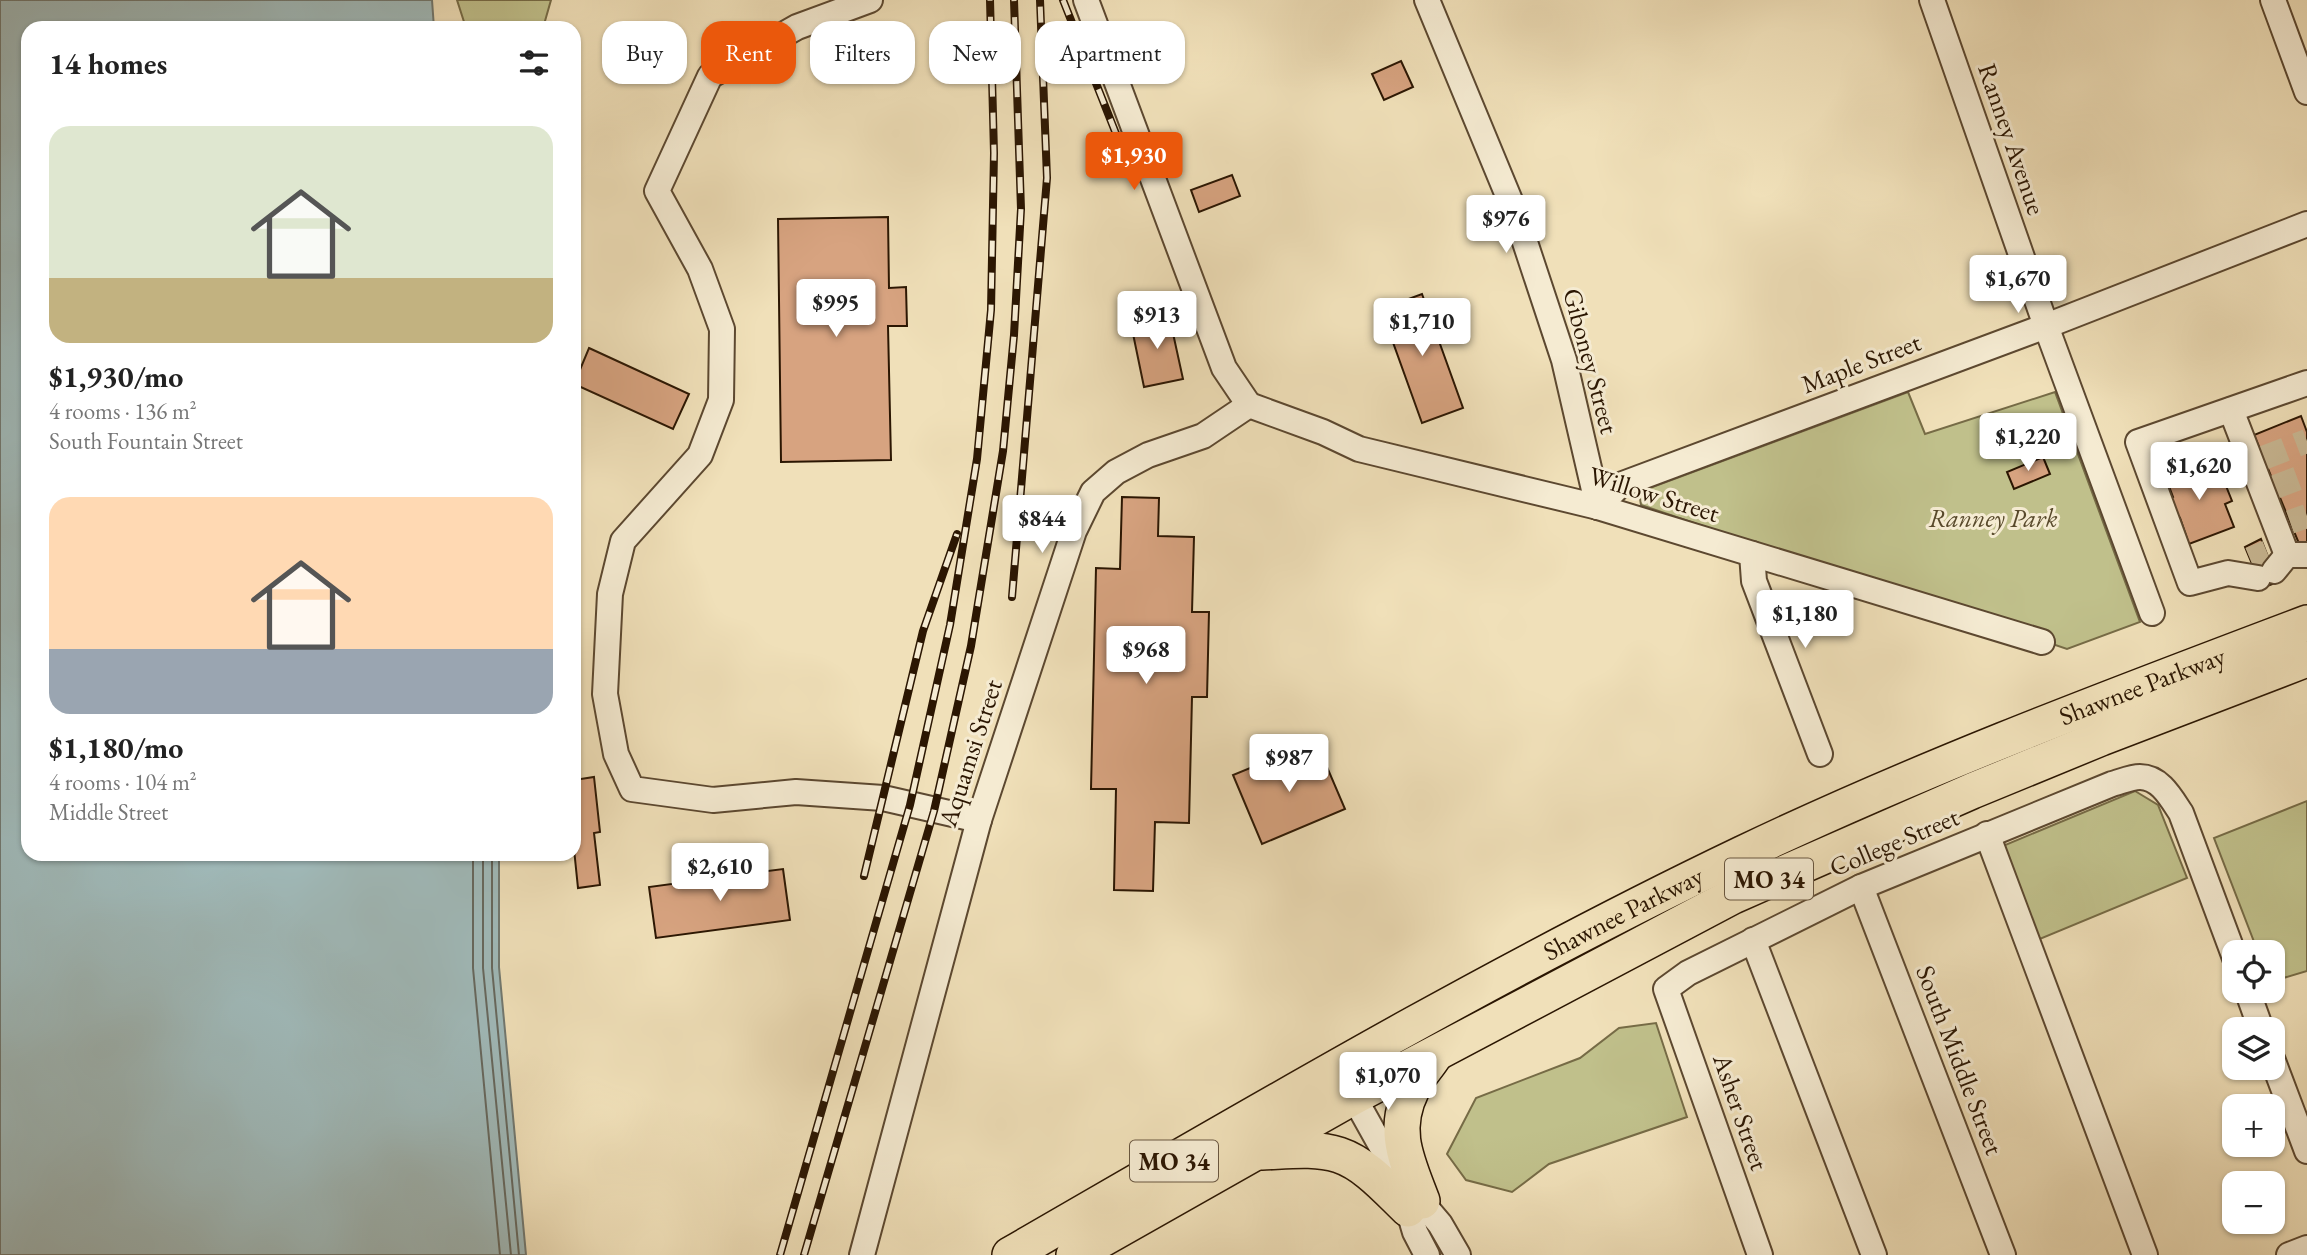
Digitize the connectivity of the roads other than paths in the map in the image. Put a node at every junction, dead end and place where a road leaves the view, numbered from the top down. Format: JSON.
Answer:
{"nodes":[{"id":1,"x":870,"y":0,"type":"edge"},
{"id":2,"x":1086,"y":0,"type":"edge"},
{"id":3,"x":1427,"y":0,"type":"edge"},
{"id":4,"x":1931,"y":0,"type":"edge"},
{"id":5,"x":2273,"y":0,"type":"edge"},
{"id":6,"x":2307,"y":92,"type":"edge"},
{"id":7,"x":2307,"y":224,"type":"edge"},
{"id":8,"x":2046,"y":326,"type":"junction"},
{"id":9,"x":2307,"y":383,"type":"edge"},
{"id":10,"x":1249,"y":405,"type":"junction"},
{"id":11,"x":2231,"y":410,"type":"junction"},
{"id":12,"x":1598,"y":507,"type":"junction"},
{"id":13,"x":1752,"y":554,"type":"junction"},
{"id":14,"x":2274,"y":562,"type":"edge"},
{"id":15,"x":2152,"y":612,"type":"dead end"},
{"id":16,"x":2307,"y":623,"type":"edge"},
{"id":17,"x":2042,"y":642,"type":"dead end"},
{"id":18,"x":2307,"y":659,"type":"edge"},
{"id":19,"x":1820,"y":754,"type":"dead end"},
{"id":20,"x":979,"y":820,"type":"junction"},
{"id":21,"x":1987,"y":834,"type":"junction"},
{"id":22,"x":1861,"y":887,"type":"junction"},
{"id":23,"x":1754,"y":940,"type":"junction"},
{"id":24,"x":2228,"y":940,"type":"edge"},
{"id":25,"x":1666,"y":989,"type":"joint"},
{"id":26,"x":1437,"y":1053,"type":"junction"},
{"id":27,"x":1337,"y":1067,"type":"junction"},
{"id":28,"x":2280,"y":1080,"type":"edge"},
{"id":29,"x":1353,"y":1097,"type":"junction"},
{"id":30,"x":2307,"y":1151,"type":"edge"},
{"id":31,"x":1255,"y":1153,"type":"junction"},
{"id":32,"x":1410,"y":1196,"type":"junction"},
{"id":33,"x":2307,"y":1248,"type":"edge"},
{"id":34,"x":862,"y":1255,"type":"edge"},
{"id":35,"x":1010,"y":1255,"type":"edge"},
{"id":36,"x":1074,"y":1255,"type":"edge"},
{"id":37,"x":1427,"y":1255,"type":"edge"},
{"id":38,"x":1458,"y":1255,"type":"edge"},
{"id":39,"x":1760,"y":1255,"type":"edge"},
{"id":40,"x":1874,"y":1255,"type":"edge"},
{"id":41,"x":2003,"y":1255,"type":"edge"},
{"id":42,"x":2145,"y":1255,"type":"edge"},
{"id":43,"x":2289,"y":1255,"type":"edge"}],
"edges":[{"from":1,"to":20,"type":"street"},
{"from":2,"to":10,"type":"street"},
{"from":3,"to":12,"type":"street","name":"Giboney Street"},
{"from":4,"to":8,"type":"street","name":"Ranney Avenue"},
{"from":5,"to":6,"type":"street"},
{"from":7,"to":8,"type":"street","name":"Maple Street"},
{"from":8,"to":12,"type":"street","name":"Maple Street"},
{"from":8,"to":15,"type":"street","name":"Ranney Avenue"},
{"from":9,"to":11,"type":"street"},
{"from":10,"to":12,"type":"street","name":"Willow Street"},
{"from":10,"to":20,"type":"street","name":"Aquamsi Street"},
{"from":11,"to":14,"type":"street"},
{"from":11,"to":14,"type":"street"},
{"from":12,"to":13,"type":"street","name":"Willow Street"},
{"from":13,"to":17,"type":"street","name":"Willow Street"},
{"from":13,"to":19,"type":"street"},
{"from":16,"to":27,"type":"highway","name":"Shawnee Parkway","number":"MO 34"},
{"from":18,"to":26,"type":"highway","name":"Shawnee Parkway","number":"MO 34"},
{"from":20,"to":34,"type":"street","name":"Aquamsi Street"},
{"from":21,"to":22,"type":"street","name":"College Street"},
{"from":21,"to":24,"type":"street","name":"College Street"},
{"from":21,"to":42,"type":"street"},
{"from":22,"to":23,"type":"street","name":"College Street"},
{"from":22,"to":41,"type":"street","name":"South Middle Street"},
{"from":23,"to":25,"type":"street","name":"College Street"},
{"from":23,"to":40,"type":"street"},
{"from":25,"to":39,"type":"street","name":"Asher Street"},
{"from":26,"to":29,"type":"highway","name":"Shawnee Parkway","number":"MO 34"},
{"from":26,"to":32,"type":"highway"},
{"from":27,"to":29,"type":"street"},
{"from":27,"to":35,"type":"highway","name":"Shawnee Parkway","number":"MO 34"},
{"from":28,"to":30,"type":"street"},
{"from":29,"to":31,"type":"highway","name":"Shawnee Parkway","number":"MO 34"},
{"from":29,"to":32,"type":"street"},
{"from":31,"to":32,"type":"highway"},
{"from":31,"to":36,"type":"highway","name":"Shawnee Parkway","number":"MO 34"},
{"from":32,"to":37,"type":"street"},
{"from":32,"to":38,"type":"street"},
{"from":33,"to":43,"type":"street"}]}
